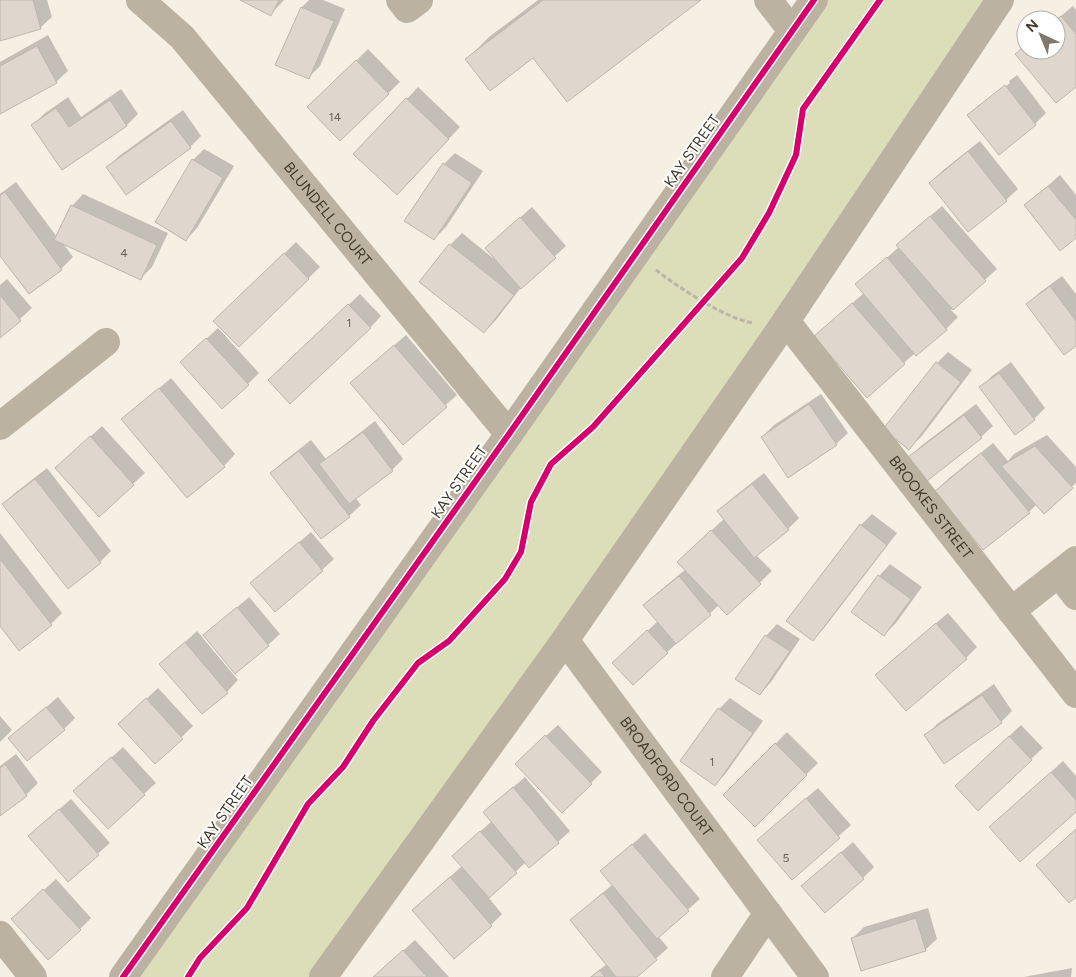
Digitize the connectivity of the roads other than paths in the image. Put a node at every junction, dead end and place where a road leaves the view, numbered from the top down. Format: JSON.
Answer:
{"nodes":[{"id":1,"x":140,"y":0,"type":"edge"},
{"id":2,"x":400,"y":0,"type":"edge"},
{"id":3,"x":419,"y":0,"type":"edge"},
{"id":4,"x":768,"y":0,"type":"edge"},
{"id":5,"x":814,"y":0,"type":"edge"},
{"id":6,"x":1000,"y":0,"type":"edge"},
{"id":7,"x":792,"y":31,"type":"junction"},
{"id":8,"x":786,"y":321,"type":"junction"},
{"id":9,"x":106,"y":342,"type":"dead end"},
{"id":10,"x":0,"y":426,"type":"edge"},
{"id":11,"x":508,"y":434,"type":"junction"},
{"id":12,"x":1067,"y":567,"type":"edge"},
{"id":13,"x":1076,"y":596,"type":"edge"},
{"id":14,"x":1011,"y":611,"type":"junction"},
{"id":15,"x":565,"y":640,"type":"junction"},
{"id":16,"x":1076,"y":694,"type":"edge"},
{"id":17,"x":768,"y":912,"type":"junction"},
{"id":18,"x":0,"y":935,"type":"edge"},
{"id":19,"x":33,"y":977,"type":"edge"},
{"id":20,"x":123,"y":977,"type":"edge"},
{"id":21,"x":322,"y":977,"type":"edge"},
{"id":22,"x":725,"y":977,"type":"edge"},
{"id":23,"x":815,"y":977,"type":"edge"}],
"edges":[{"from":1,"to":11,"type":"street","name":"BLUNDELL COURT"},
{"from":2,"to":3,"type":"street"},
{"from":4,"to":7,"type":"street"},
{"from":5,"to":7,"type":"street","name":"KAY STREET"},
{"from":6,"to":8,"type":"street"},
{"from":7,"to":11,"type":"street","name":"KAY STREET"},
{"from":8,"to":14,"type":"street","name":"BROOKES STREET"},
{"from":8,"to":15,"type":"street"},
{"from":9,"to":10,"type":"street"},
{"from":11,"to":20,"type":"street","name":"KAY STREET"},
{"from":12,"to":13,"type":"street"},
{"from":12,"to":14,"type":"street"},
{"from":14,"to":16,"type":"street","name":"BROOKES STREET"},
{"from":15,"to":17,"type":"street","name":"BROADFORD COURT"},
{"from":15,"to":21,"type":"street"},
{"from":17,"to":22,"type":"street"},
{"from":17,"to":23,"type":"street","name":"BROADFORD COURT"},
{"from":18,"to":19,"type":"street"}]}
